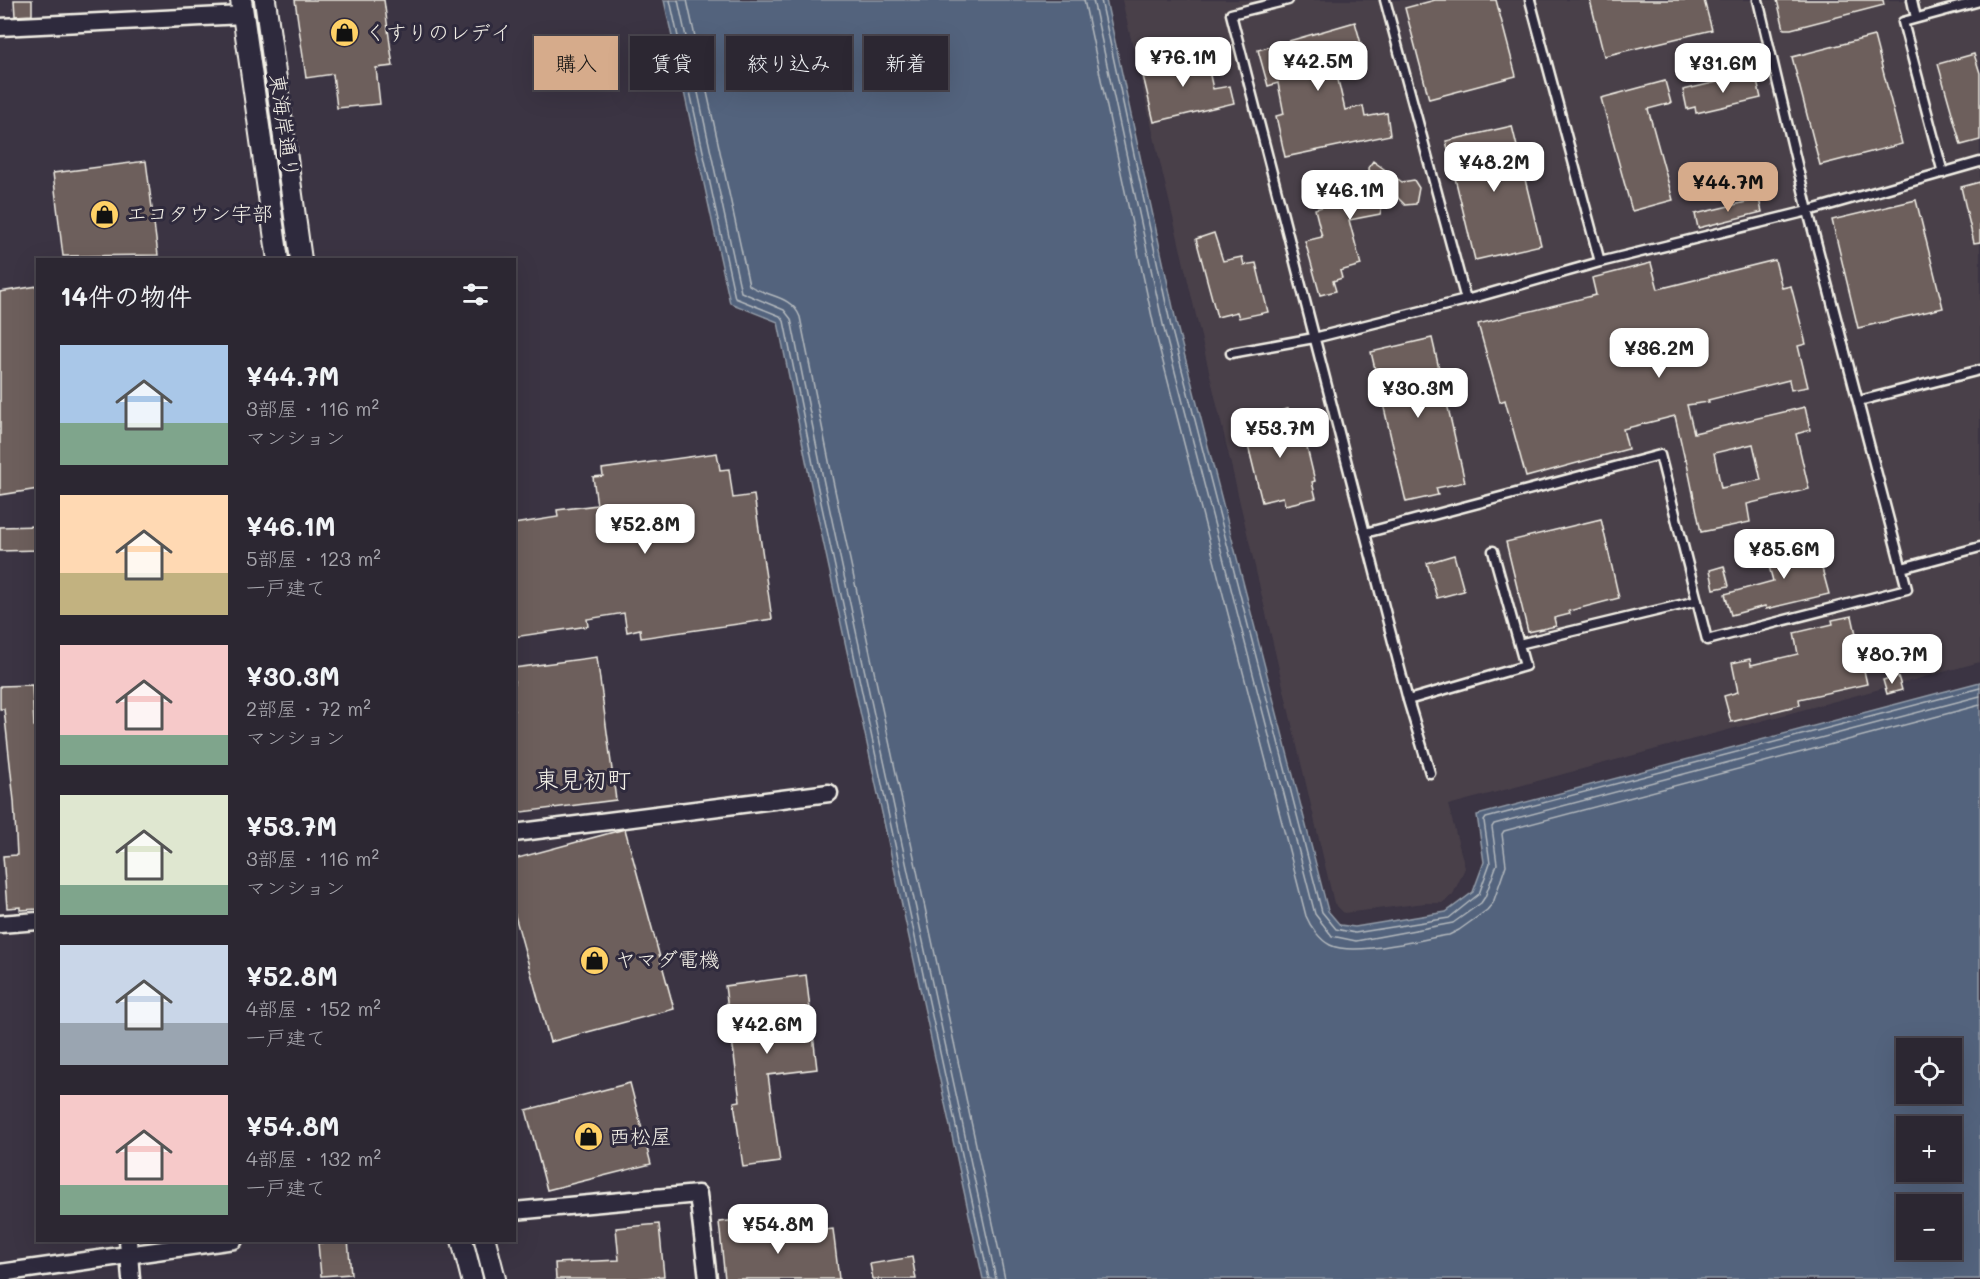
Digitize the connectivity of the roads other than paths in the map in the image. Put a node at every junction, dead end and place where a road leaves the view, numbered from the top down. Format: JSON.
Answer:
{"nodes":[{"id":1,"x":265,"y":0,"type":"edge"},
{"id":2,"x":1288,"y":0,"type":"edge"},
{"id":3,"x":1385,"y":0,"type":"edge"},
{"id":4,"x":1530,"y":0,"type":"edge"},
{"id":5,"x":1758,"y":0,"type":"edge"},
{"id":6,"x":1912,"y":0,"type":"edge"},
{"id":7,"x":1980,"y":1,"type":"edge"},
{"id":8,"x":242,"y":7,"type":"edge"},
{"id":9,"x":1916,"y":18,"type":"junction"},
{"id":10,"x":0,"y":27,"type":"edge"},
{"id":11,"x":1980,"y":162,"type":"edge"},
{"id":12,"x":1944,"y":173,"type":"junction"},
{"id":13,"x":1808,"y":210,"type":"junction"},
{"id":14,"x":278,"y":258,"type":"edge"},
{"id":15,"x":301,"y":258,"type":"edge"},
{"id":16,"x":1600,"y":262,"type":"junction"},
{"id":17,"x":1466,"y":300,"type":"junction"},
{"id":18,"x":1314,"y":338,"type":"junction"},
{"id":19,"x":1231,"y":353,"type":"dead end"},
{"id":20,"x":1980,"y":370,"type":"edge"},
{"id":21,"x":1859,"y":401,"type":"junction"},
{"id":22,"x":1365,"y":533,"type":"junction"},
{"id":23,"x":1980,"y":547,"type":"edge"},
{"id":24,"x":1493,"y":551,"type":"dead end"},
{"id":25,"x":1902,"y":568,"type":"junction"},
{"id":26,"x":1697,"y":601,"type":"junction"},
{"id":27,"x":1519,"y":644,"type":"junction"},
{"id":28,"x":1408,"y":700,"type":"junction"},
{"id":29,"x":1430,"y":773,"type":"dead end"},
{"id":30,"x":829,"y":793,"type":"dead end"},
{"id":31,"x":516,"y":833,"type":"edge"},
{"id":32,"x":36,"y":921,"type":"edge"},
{"id":33,"x":0,"y":924,"type":"edge"},
{"id":34,"x":516,"y":1211,"type":"edge"},
{"id":35,"x":208,"y":1242,"type":"edge"},
{"id":36,"x":463,"y":1242,"type":"edge"},
{"id":37,"x":486,"y":1242,"type":"edge"},
{"id":38,"x":129,"y":1248,"type":"edge"},
{"id":39,"x":0,"y":1273,"type":"edge"},
{"id":40,"x":131,"y":1279,"type":"edge"},
{"id":41,"x":472,"y":1279,"type":"edge"},
{"id":42,"x":495,"y":1279,"type":"edge"},
{"id":43,"x":708,"y":1279,"type":"edge"}],
"edges":[{"from":1,"to":15,"type":"street","name":"東海岸通り"},
{"from":2,"to":18,"type":"lane"},
{"from":3,"to":17,"type":"lane"},
{"from":4,"to":16,"type":"lane"},
{"from":5,"to":13,"type":"lane"},
{"from":6,"to":9,"type":"lane"},
{"from":7,"to":9,"type":"lane"},
{"from":8,"to":10,"type":"street"},
{"from":8,"to":14,"type":"street","name":"東海岸通り"},
{"from":9,"to":12,"type":"lane"},
{"from":11,"to":12,"type":"lane"},
{"from":12,"to":13,"type":"lane"},
{"from":13,"to":16,"type":"lane"},
{"from":13,"to":21,"type":"lane"},
{"from":16,"to":17,"type":"lane"},
{"from":17,"to":18,"type":"lane"},
{"from":18,"to":19,"type":"lane"},
{"from":18,"to":22,"type":"lane"},
{"from":20,"to":21,"type":"lane"},
{"from":21,"to":25,"type":"lane"},
{"from":22,"to":26,"type":"lane"},
{"from":22,"to":28,"type":"lane"},
{"from":23,"to":25,"type":"lane"},
{"from":24,"to":27,"type":"lane"},
{"from":25,"to":26,"type":"lane"},
{"from":26,"to":27,"type":"lane"},
{"from":27,"to":28,"type":"lane"},
{"from":28,"to":29,"type":"lane"},
{"from":30,"to":31,"type":"street"},
{"from":32,"to":33,"type":"street"},
{"from":34,"to":43,"type":"street"},
{"from":35,"to":38,"type":"street"},
{"from":36,"to":41,"type":"street"},
{"from":37,"to":42,"type":"street"},
{"from":38,"to":39,"type":"street"},
{"from":38,"to":40,"type":"street"}]}
